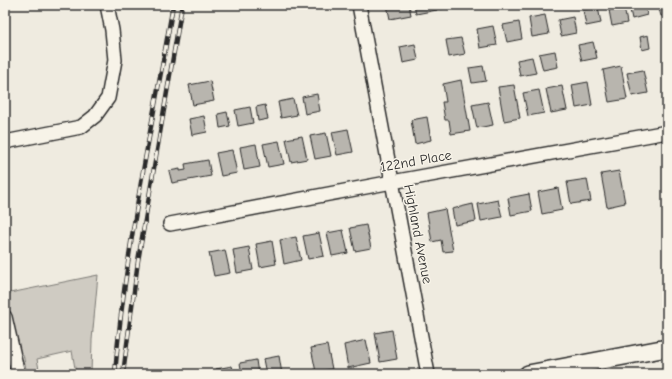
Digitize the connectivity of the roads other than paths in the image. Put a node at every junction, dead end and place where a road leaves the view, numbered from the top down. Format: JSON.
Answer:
{"nodes":[{"id":1,"x":107,"y":5,"type":"edge"},
{"id":2,"x":359,"y":5,"type":"edge"},
{"id":3,"x":667,"y":132,"type":"edge"},
{"id":4,"x":5,"y":142,"type":"edge"},
{"id":5,"x":392,"y":182,"type":"junction"},
{"id":6,"x":170,"y":224,"type":"dead end"},
{"id":7,"x":5,"y":317,"type":"edge"},
{"id":8,"x":667,"y":348,"type":"edge"},
{"id":9,"x":18,"y":374,"type":"edge"},
{"id":10,"x":428,"y":374,"type":"edge"},
{"id":11,"x":528,"y":374,"type":"edge"}],
"edges":[{"from":1,"to":4,"type":"street"},
{"from":2,"to":5,"type":"street","name":"Highland Avenue"},
{"from":3,"to":5,"type":"street","name":"122nd Place"},
{"from":5,"to":6,"type":"street","name":"122nd Place"},
{"from":5,"to":10,"type":"street","name":"Highland Avenue"},
{"from":7,"to":9,"type":"street"},
{"from":8,"to":11,"type":"street"}]}
